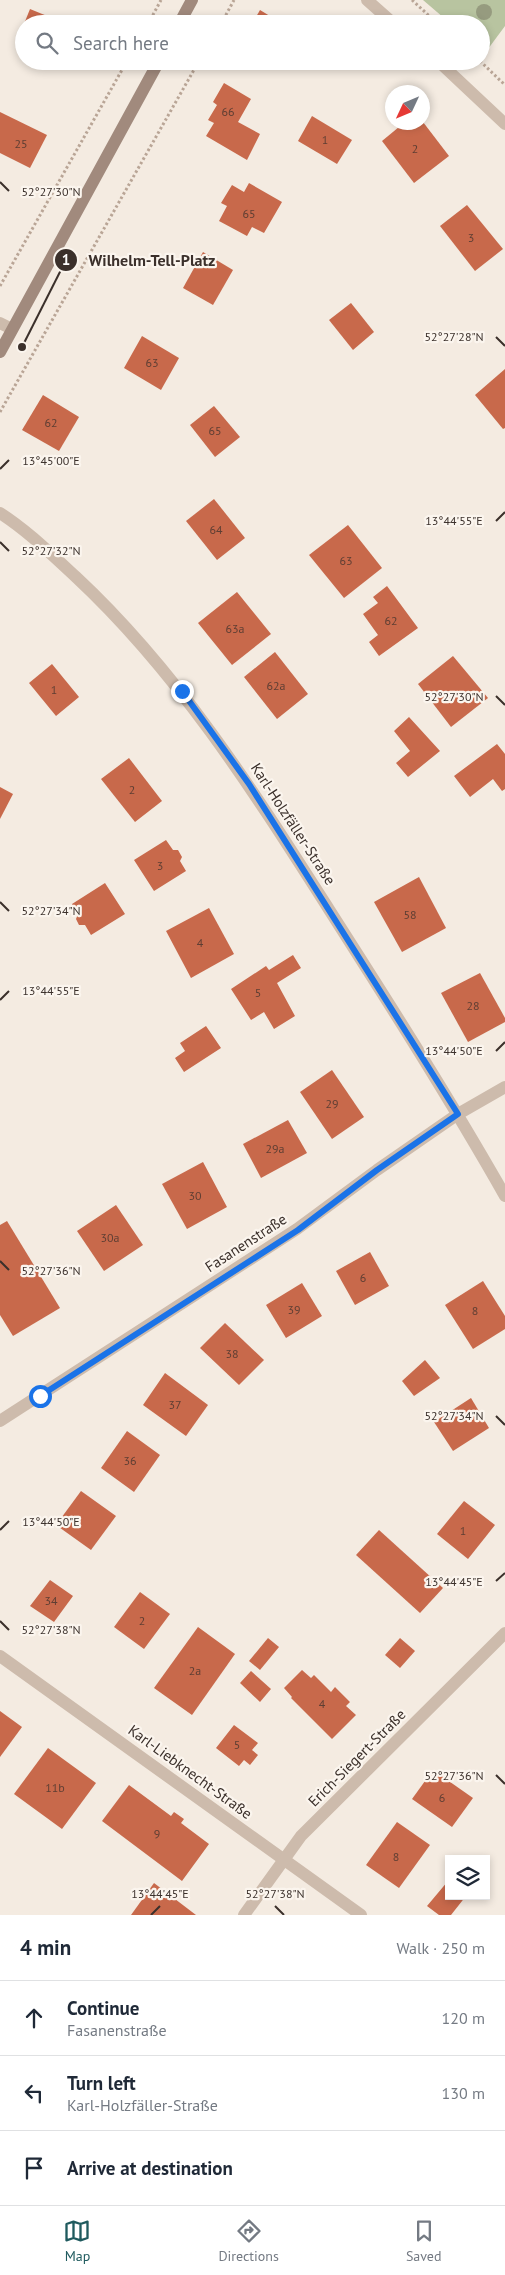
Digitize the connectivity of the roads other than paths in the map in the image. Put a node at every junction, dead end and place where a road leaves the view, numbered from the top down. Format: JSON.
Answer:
{"nodes":[{"id":1,"x":192,"y":0,"type":"edge"},
{"id":2,"x":367,"y":0,"type":"edge"},
{"id":3,"x":184,"y":15,"type":"edge"},
{"id":4,"x":384,"y":15,"type":"edge"},
{"id":5,"x":154,"y":70,"type":"edge"},
{"id":6,"x":448,"y":70,"type":"edge"},
{"id":7,"x":505,"y":124,"type":"edge"},
{"id":8,"x":0,"y":323,"type":"edge"},
{"id":9,"x":12,"y":329,"type":"junction"},
{"id":10,"x":0,"y":352,"type":"edge"},
{"id":11,"x":0,"y":513,"type":"edge"},
{"id":12,"x":505,"y":1087,"type":"edge"},
{"id":13,"x":458,"y":1114,"type":"junction"},
{"id":14,"x":505,"y":1196,"type":"edge"},
{"id":15,"x":0,"y":1421,"type":"edge"},
{"id":16,"x":505,"y":1633,"type":"edge"},
{"id":17,"x":0,"y":1656,"type":"edge"},
{"id":18,"x":285,"y":1860,"type":"junction"},
{"id":19,"x":244,"y":1915,"type":"edge"},
{"id":20,"x":361,"y":1915,"type":"edge"}],
"edges":[{"from":1,"to":3,"type":"street"},
{"from":2,"to":4,"type":"street"},
{"from":5,"to":9,"type":"street"},
{"from":6,"to":7,"type":"street"},
{"from":8,"to":9,"type":"street"},
{"from":9,"to":10,"type":"street"},
{"from":11,"to":13,"type":"street","name":"Karl-Holzfäller-Straße"},
{"from":12,"to":13,"type":"street","name":"Fasanenstraße"},
{"from":13,"to":14,"type":"street","name":"Karl-Holzfäller-Straße"},
{"from":13,"to":15,"type":"street","name":"Fasanenstraße"},
{"from":16,"to":18,"type":"street","name":"Erich-Siegert-Straße"},
{"from":17,"to":18,"type":"street","name":"Karl-Liebknecht-Straße"},
{"from":18,"to":19,"type":"street","name":"Erich-Siegert-Straße"},
{"from":18,"to":20,"type":"street","name":"Karl-Liebknecht-Straße"}]}
